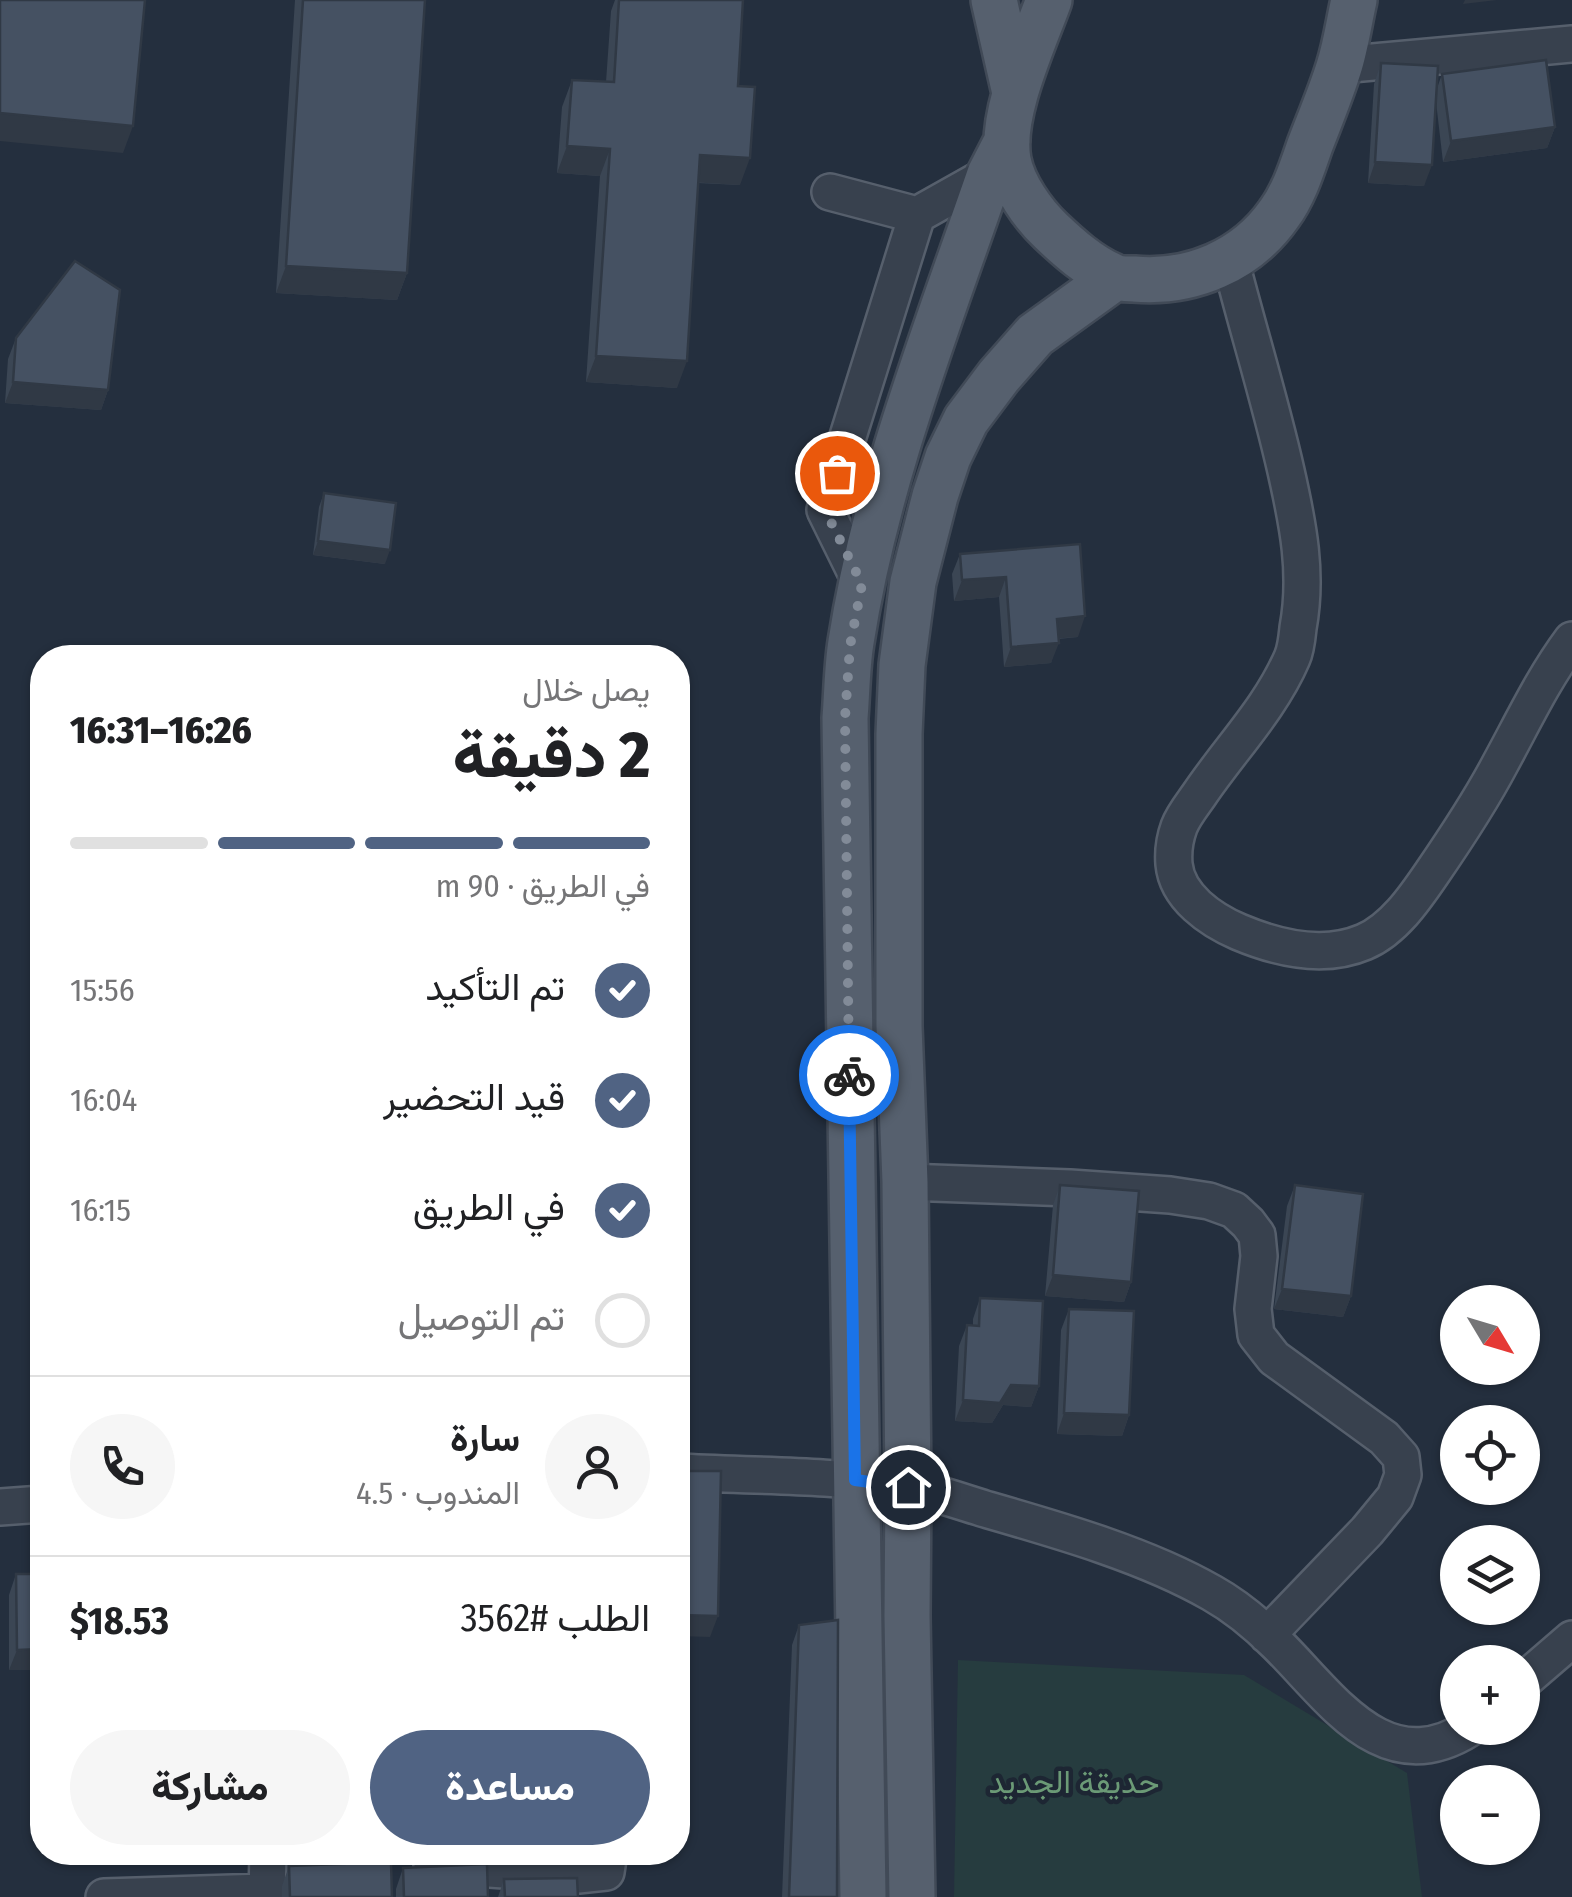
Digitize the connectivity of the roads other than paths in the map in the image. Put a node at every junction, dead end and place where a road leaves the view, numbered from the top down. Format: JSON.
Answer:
{"nodes":[{"id":1,"x":994,"y":0,"type":"edge"},
{"id":2,"x":1049,"y":0,"type":"edge"},
{"id":3,"x":1354,"y":0,"type":"edge"},
{"id":4,"x":1572,"y":44,"type":"edge"},
{"id":5,"x":1340,"y":65,"type":"junction"},
{"id":6,"x":1015,"y":94,"type":"junction"},
{"id":7,"x":998,"y":158,"type":"junction"},
{"id":8,"x":830,"y":192,"type":"dead end"},
{"id":9,"x":917,"y":215,"type":"junction"},
{"id":10,"x":1230,"y":259,"type":"junction"},
{"id":11,"x":1114,"y":278,"type":"junction"},
{"id":12,"x":862,"y":584,"type":"junction"},
{"id":13,"x":1572,"y":640,"type":"edge"},
{"id":14,"x":904,"y":1182,"type":"junction"},
{"id":15,"x":690,"y":1473,"type":"edge"},
{"id":16,"x":855,"y":1480,"type":"junction"},
{"id":17,"x":908,"y":1487,"type":"junction"},
{"id":18,"x":30,"y":1505,"type":"edge"},
{"id":19,"x":0,"y":1507,"type":"edge"},
{"id":20,"x":1268,"y":1635,"type":"junction"},
{"id":21,"x":1572,"y":1639,"type":"edge"},
{"id":22,"x":1540,"y":1667,"type":"edge"},
{"id":23,"x":1440,"y":1743,"type":"edge"},
{"id":24,"x":268,"y":1865,"type":"edge"},
{"id":25,"x":432,"y":1865,"type":"edge"},
{"id":26,"x":607,"y":1874,"type":"edge"},
{"id":27,"x":267,"y":1894,"type":"edge"},
{"id":28,"x":104,"y":1897,"type":"edge"},
{"id":29,"x":863,"y":1897,"type":"edge"},
{"id":30,"x":912,"y":1897,"type":"edge"}],
"edges":[{"from":1,"to":6,"type":"main road"},
{"from":2,"to":6,"type":"main road"},
{"from":3,"to":5,"type":"main road"},
{"from":4,"to":5,"type":"street"},
{"from":5,"to":10,"type":"main road"},
{"from":6,"to":7,"type":"main road"},
{"from":7,"to":9,"type":"street"},
{"from":7,"to":11,"type":"main road"},
{"from":7,"to":12,"type":"main road"},
{"from":8,"to":9,"type":"street"},
{"from":9,"to":12,"type":"street"},
{"from":10,"to":11,"type":"main road"},
{"from":10,"to":13,"type":"street"},
{"from":11,"to":14,"type":"main road"},
{"from":12,"to":16,"type":"main road"},
{"from":14,"to":17,"type":"main road"},
{"from":14,"to":20,"type":"street"},
{"from":15,"to":16,"type":"street"},
{"from":16,"to":17,"type":"street"},
{"from":16,"to":29,"type":"main road"},
{"from":17,"to":20,"type":"street"},
{"from":17,"to":30,"type":"main road"},
{"from":18,"to":19,"type":"street"},
{"from":20,"to":23,"type":"street"},
{"from":21,"to":22,"type":"street"},
{"from":24,"to":27,"type":"street"},
{"from":25,"to":26,"type":"street"},
{"from":27,"to":28,"type":"street"}]}
